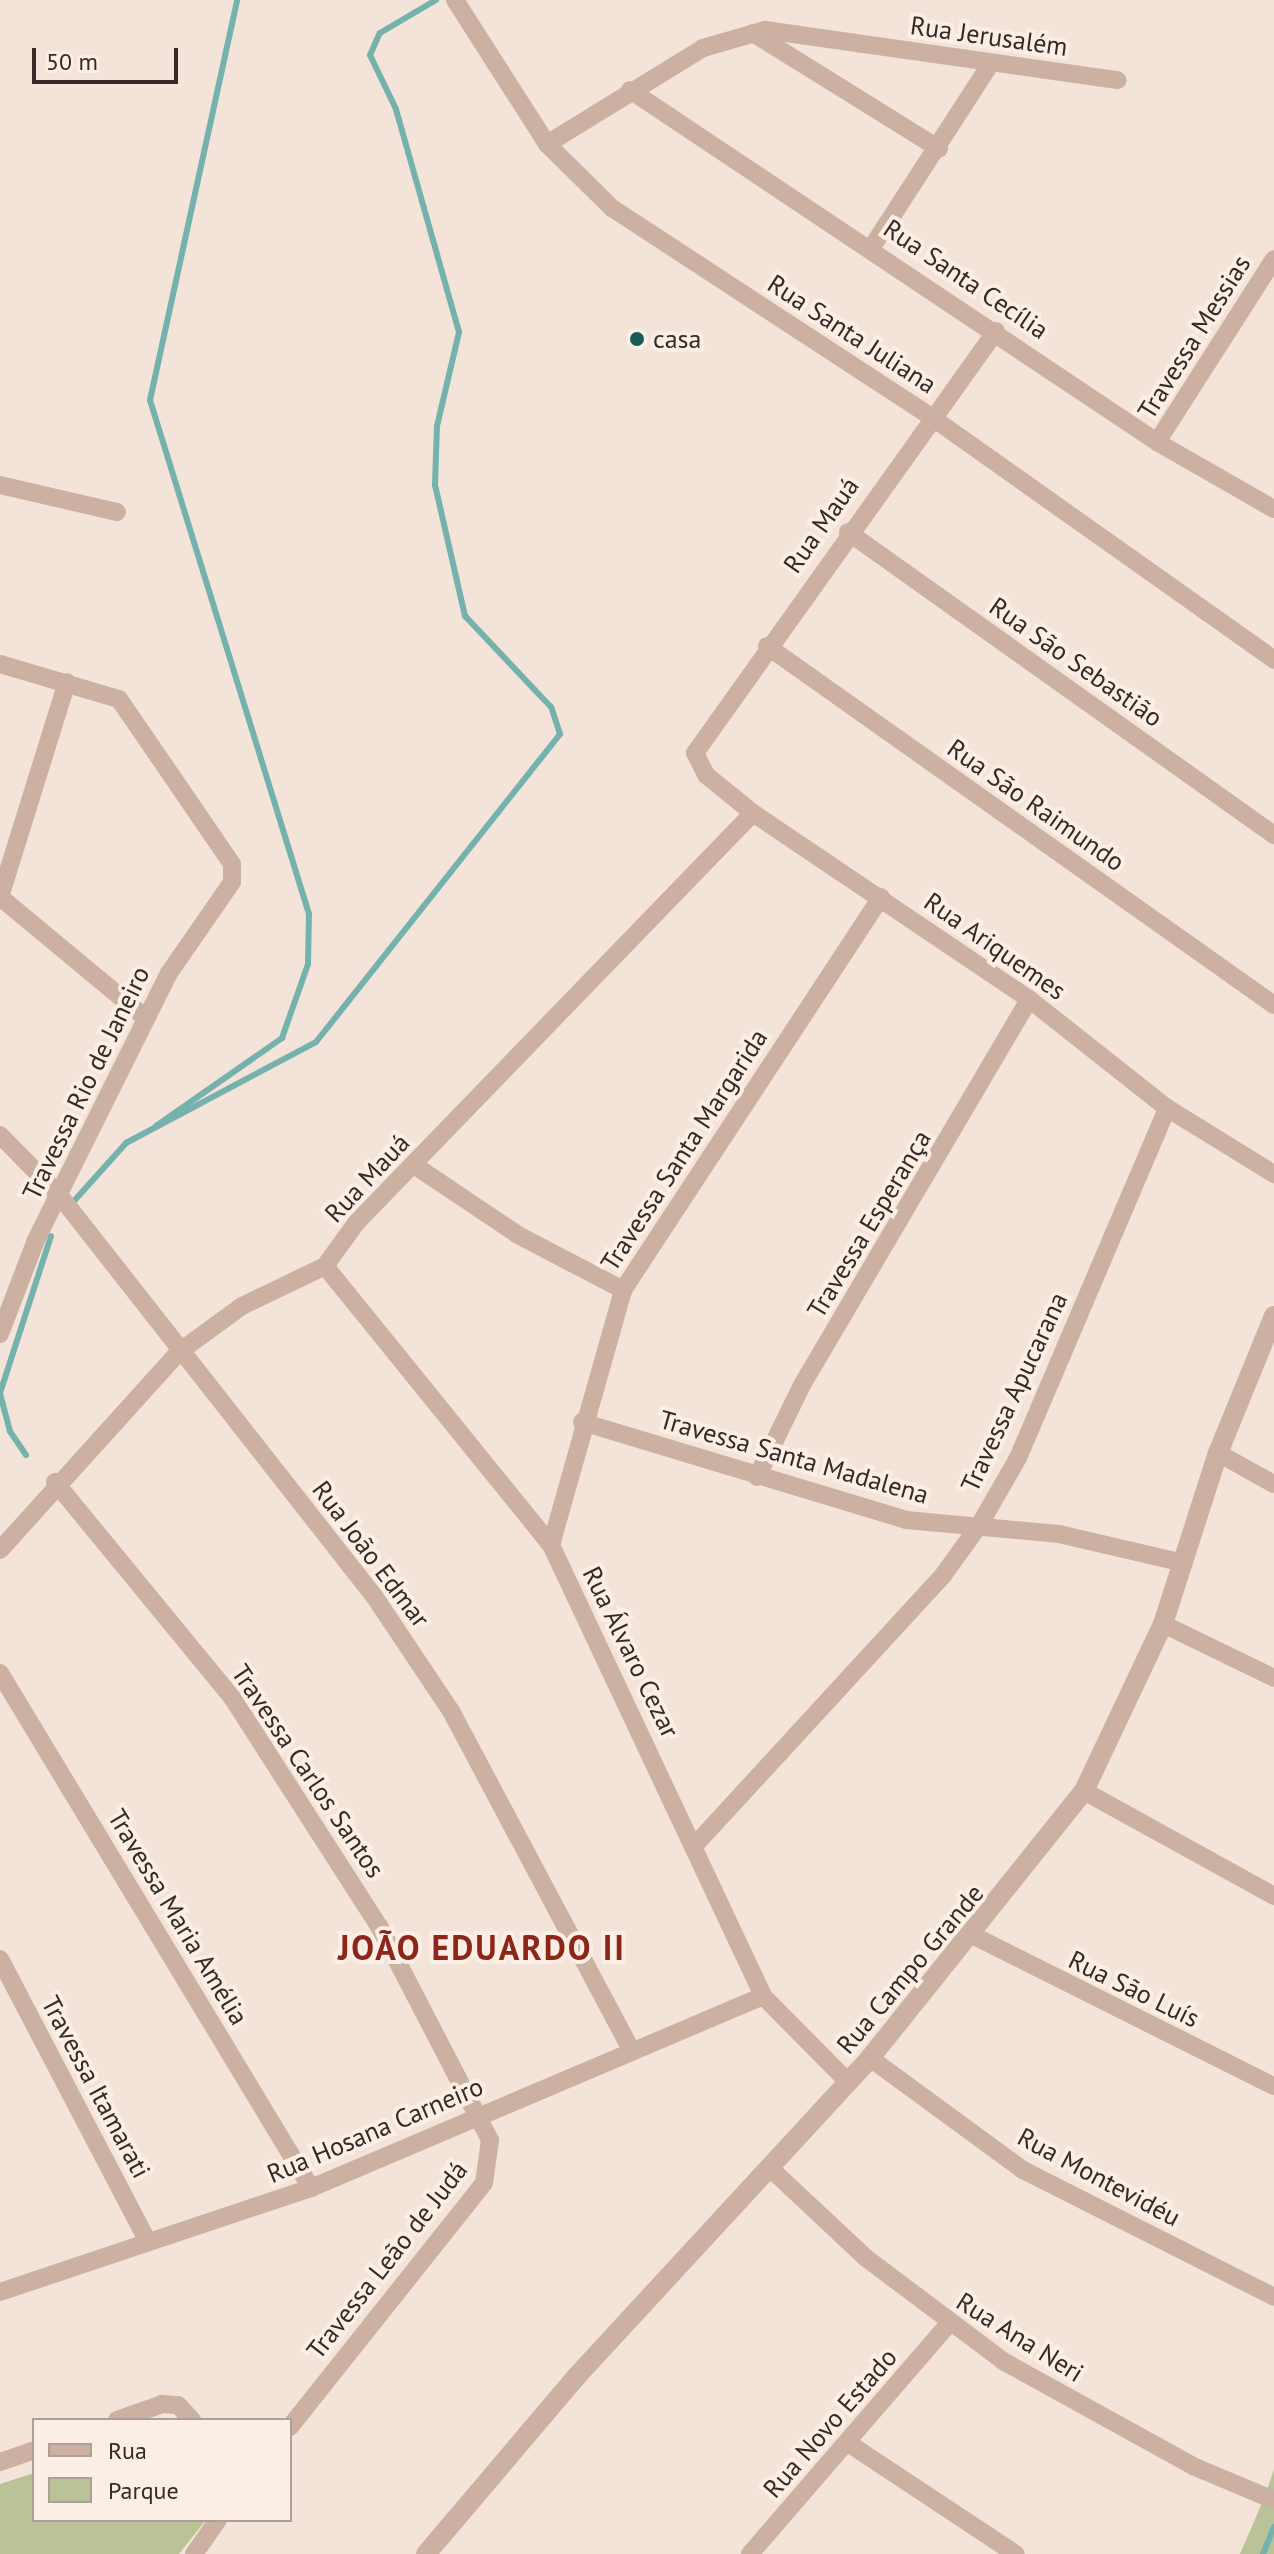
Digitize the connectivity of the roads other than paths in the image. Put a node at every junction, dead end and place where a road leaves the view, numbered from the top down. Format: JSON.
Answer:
{"nodes":[{"id":1,"x":455,"y":0,"type":"edge"},
{"id":2,"x":753,"y":33,"type":"junction"},
{"id":3,"x":991,"y":63,"type":"junction"},
{"id":4,"x":1117,"y":80,"type":"dead end"},
{"id":5,"x":630,"y":90,"type":"junction"},
{"id":6,"x":547,"y":144,"type":"junction"},
{"id":7,"x":939,"y":149,"type":"junction"},
{"id":8,"x":872,"y":247,"type":"junction"},
{"id":9,"x":1274,"y":259,"type":"edge"},
{"id":10,"x":996,"y":331,"type":"junction"},
{"id":11,"x":930,"y":416,"type":"junction"},
{"id":12,"x":1157,"y":442,"type":"junction"},
{"id":13,"x":0,"y":485,"type":"edge"},
{"id":14,"x":1274,"y":509,"type":"edge"},
{"id":15,"x":117,"y":512,"type":"dead end"},
{"id":16,"x":848,"y":532,"type":"junction"},
{"id":17,"x":767,"y":646,"type":"junction"},
{"id":18,"x":1274,"y":660,"type":"edge"},
{"id":19,"x":0,"y":664,"type":"edge"},
{"id":20,"x":67,"y":682,"type":"junction"},
{"id":21,"x":695,"y":753,"type":"joint"},
{"id":22,"x":753,"y":813,"type":"junction"},
{"id":23,"x":1274,"y":835,"type":"edge"},
{"id":24,"x":0,"y":897,"type":"edge"},
{"id":25,"x":881,"y":897,"type":"junction"},
{"id":26,"x":1029,"y":999,"type":"junction"},
{"id":27,"x":1274,"y":1005,"type":"edge"},
{"id":28,"x":146,"y":1018,"type":"junction"},
{"id":29,"x":1167,"y":1108,"type":"junction"},
{"id":30,"x":0,"y":1135,"type":"edge"},
{"id":31,"x":414,"y":1165,"type":"junction"},
{"id":32,"x":1274,"y":1174,"type":"edge"},
{"id":33,"x":60,"y":1196,"type":"junction"},
{"id":34,"x":325,"y":1266,"type":"junction"},
{"id":35,"x":623,"y":1290,"type":"junction"},
{"id":36,"x":1274,"y":1316,"type":"edge"},
{"id":37,"x":0,"y":1334,"type":"edge"},
{"id":38,"x":179,"y":1352,"type":"junction"},
{"id":39,"x":582,"y":1422,"type":"junction"},
{"id":40,"x":1218,"y":1453,"type":"junction"},
{"id":41,"x":757,"y":1477,"type":"junction"},
{"id":42,"x":55,"y":1482,"type":"junction"},
{"id":43,"x":1274,"y":1484,"type":"edge"},
{"id":44,"x":980,"y":1524,"type":"junction"},
{"id":45,"x":551,"y":1545,"type":"junction"},
{"id":46,"x":0,"y":1550,"type":"edge"},
{"id":47,"x":1184,"y":1563,"type":"junction"},
{"id":48,"x":1163,"y":1624,"type":"junction"},
{"id":49,"x":0,"y":1673,"type":"edge"},
{"id":50,"x":1274,"y":1678,"type":"edge"},
{"id":51,"x":1084,"y":1791,"type":"junction"},
{"id":52,"x":696,"y":1844,"type":"junction"},
{"id":53,"x":1274,"y":1896,"type":"edge"},
{"id":54,"x":974,"y":1936,"type":"junction"},
{"id":55,"x":0,"y":1959,"type":"edge"},
{"id":56,"x":763,"y":1996,"type":"junction"},
{"id":57,"x":632,"y":2051,"type":"junction"},
{"id":58,"x":870,"y":2058,"type":"junction"},
{"id":59,"x":849,"y":2083,"type":"junction"},
{"id":60,"x":1274,"y":2086,"type":"edge"},
{"id":61,"x":476,"y":2116,"type":"junction"},
{"id":62,"x":771,"y":2169,"type":"junction"},
{"id":63,"x":311,"y":2188,"type":"junction"},
{"id":64,"x":147,"y":2240,"type":"junction"},
{"id":65,"x":2,"y":2286,"type":"edge"},
{"id":66,"x":1274,"y":2297,"type":"edge"},
{"id":67,"x":948,"y":2325,"type":"junction"},
{"id":68,"x":123,"y":2418,"type":"edge"},
{"id":69,"x":190,"y":2418,"type":"edge"},
{"id":70,"x":292,"y":2424,"type":"edge"},
{"id":71,"x":848,"y":2443,"type":"junction"},
{"id":72,"x":32,"y":2451,"type":"edge"},
{"id":73,"x":0,"y":2462,"type":"edge"},
{"id":74,"x":1269,"y":2498,"type":"edge"},
{"id":75,"x":217,"y":2522,"type":"edge"},
{"id":76,"x":194,"y":2554,"type":"edge"},
{"id":77,"x":426,"y":2554,"type":"edge"},
{"id":78,"x":750,"y":2554,"type":"edge"},
{"id":79,"x":1016,"y":2554,"type":"edge"}],
"edges":[{"from":1,"to":6,"type":"street","name":"Rua Santa Juliana"},
{"from":2,"to":3,"type":"street","name":"Rua Jerusalém"},
{"from":2,"to":5,"type":"street","name":"Rua Jerusalém"},
{"from":2,"to":7,"type":"street"},
{"from":3,"to":4,"type":"street","name":"Rua Jerusalém"},
{"from":3,"to":7,"type":"street"},
{"from":5,"to":6,"type":"street","name":"Rua Jerusalém"},
{"from":5,"to":8,"type":"street","name":"Rua Santa Cecília"},
{"from":6,"to":11,"type":"street","name":"Rua Santa Juliana"},
{"from":7,"to":8,"type":"street"},
{"from":8,"to":10,"type":"street","name":"Rua Santa Cecília"},
{"from":9,"to":12,"type":"street","name":"Travessa Messias"},
{"from":10,"to":11,"type":"street","name":"Rua Mauá"},
{"from":10,"to":12,"type":"street","name":"Rua Santa Cecília"},
{"from":11,"to":16,"type":"street","name":"Rua Mauá"},
{"from":11,"to":18,"type":"street","name":"Rua Santa Juliana"},
{"from":12,"to":14,"type":"street","name":"Rua Santa Cecília"},
{"from":13,"to":15,"type":"street"},
{"from":16,"to":17,"type":"street","name":"Rua Mauá"},
{"from":16,"to":23,"type":"street","name":"Rua São Sebastião"},
{"from":17,"to":21,"type":"street","name":"Rua Mauá"},
{"from":17,"to":27,"type":"street","name":"Rua São Raimundo"},
{"from":19,"to":20,"type":"street"},
{"from":20,"to":24,"type":"street"},
{"from":20,"to":28,"type":"street","name":"Travessa Rio de Janeiro"},
{"from":21,"to":22,"type":"street","name":"Rua Ariquemes"},
{"from":22,"to":25,"type":"street","name":"Rua Ariquemes"},
{"from":22,"to":31,"type":"street","name":"Rua Mauá"},
{"from":24,"to":28,"type":"street"},
{"from":25,"to":26,"type":"street","name":"Rua Ariquemes"},
{"from":25,"to":35,"type":"street","name":"Travessa Santa Margarida"},
{"from":26,"to":29,"type":"street","name":"Rua Ariquemes"},
{"from":26,"to":41,"type":"street","name":"Travessa Esperança"},
{"from":28,"to":33,"type":"street","name":"Travessa Rio de Janeiro"},
{"from":29,"to":32,"type":"street","name":"Rua Ariquemes"},
{"from":29,"to":44,"type":"street","name":"Travessa Apucarana"},
{"from":30,"to":33,"type":"street","name":"Rua João Edmar"},
{"from":31,"to":34,"type":"street","name":"Rua Mauá"},
{"from":31,"to":35,"type":"street"},
{"from":33,"to":37,"type":"street","name":"Travessa Rio de Janeiro"},
{"from":33,"to":38,"type":"street","name":"Rua João Edmar"},
{"from":34,"to":38,"type":"street","name":"Rua Mauá"},
{"from":34,"to":45,"type":"street","name":"Rua Álvaro Cezar"},
{"from":35,"to":39,"type":"street","name":"Travessa Santa Margarida"},
{"from":36,"to":40,"type":"street","name":"Rua Campo Grande"},
{"from":38,"to":42,"type":"street","name":"Rua Mauá"},
{"from":38,"to":57,"type":"street","name":"Rua João Edmar"},
{"from":39,"to":41,"type":"street","name":"Travessa Santa Madalena"},
{"from":39,"to":45,"type":"street","name":"Travessa Santa Margarida"},
{"from":40,"to":43,"type":"street"},
{"from":40,"to":47,"type":"street","name":"Rua Campo Grande"},
{"from":41,"to":44,"type":"street","name":"Travessa Santa Madalena"},
{"from":42,"to":46,"type":"street","name":"Rua Mauá"},
{"from":42,"to":61,"type":"street","name":"Travessa Carlos Santos"},
{"from":44,"to":47,"type":"street","name":"Travessa Santa Madalena"},
{"from":44,"to":52,"type":"street","name":"Travessa Apucarana"},
{"from":45,"to":52,"type":"street","name":"Rua Álvaro Cezar"},
{"from":47,"to":48,"type":"street","name":"Rua Campo Grande"},
{"from":48,"to":50,"type":"street"},
{"from":48,"to":51,"type":"street","name":"Rua Campo Grande"},
{"from":49,"to":63,"type":"street","name":"Travessa Maria Amélia"},
{"from":51,"to":53,"type":"street"},
{"from":51,"to":54,"type":"street","name":"Rua Campo Grande"},
{"from":52,"to":56,"type":"street","name":"Rua Álvaro Cezar"},
{"from":54,"to":58,"type":"street","name":"Rua Campo Grande"},
{"from":54,"to":60,"type":"street","name":"Rua São Luís"},
{"from":55,"to":64,"type":"street","name":"Travessa Itamarati"},
{"from":56,"to":57,"type":"street","name":"Rua Hosana Carneiro"},
{"from":56,"to":59,"type":"street","name":"Rua Álvaro Cezar"},
{"from":57,"to":61,"type":"street","name":"Rua Hosana Carneiro"},
{"from":58,"to":59,"type":"street","name":"Rua Campo Grande"},
{"from":58,"to":66,"type":"street","name":"Rua Montevidéu"},
{"from":59,"to":62,"type":"street","name":"Rua Campo Grande"},
{"from":61,"to":63,"type":"street","name":"Rua Hosana Carneiro"},
{"from":61,"to":70,"type":"street","name":"Travessa Leão de Judá"},
{"from":62,"to":67,"type":"street","name":"Rua Ana Neri"},
{"from":62,"to":77,"type":"street","name":"Rua Campo Grande"},
{"from":63,"to":64,"type":"street","name":"Rua Hosana Carneiro"},
{"from":64,"to":65,"type":"street","name":"Rua Hosana Carneiro"},
{"from":67,"to":71,"type":"street","name":"Rua Novo Estado"},
{"from":67,"to":74,"type":"street","name":"Rua Ana Neri"},
{"from":68,"to":69,"type":"street"},
{"from":71,"to":78,"type":"street","name":"Rua Novo Estado"},
{"from":71,"to":79,"type":"street"},
{"from":72,"to":73,"type":"street"},
{"from":75,"to":76,"type":"street"}]}
